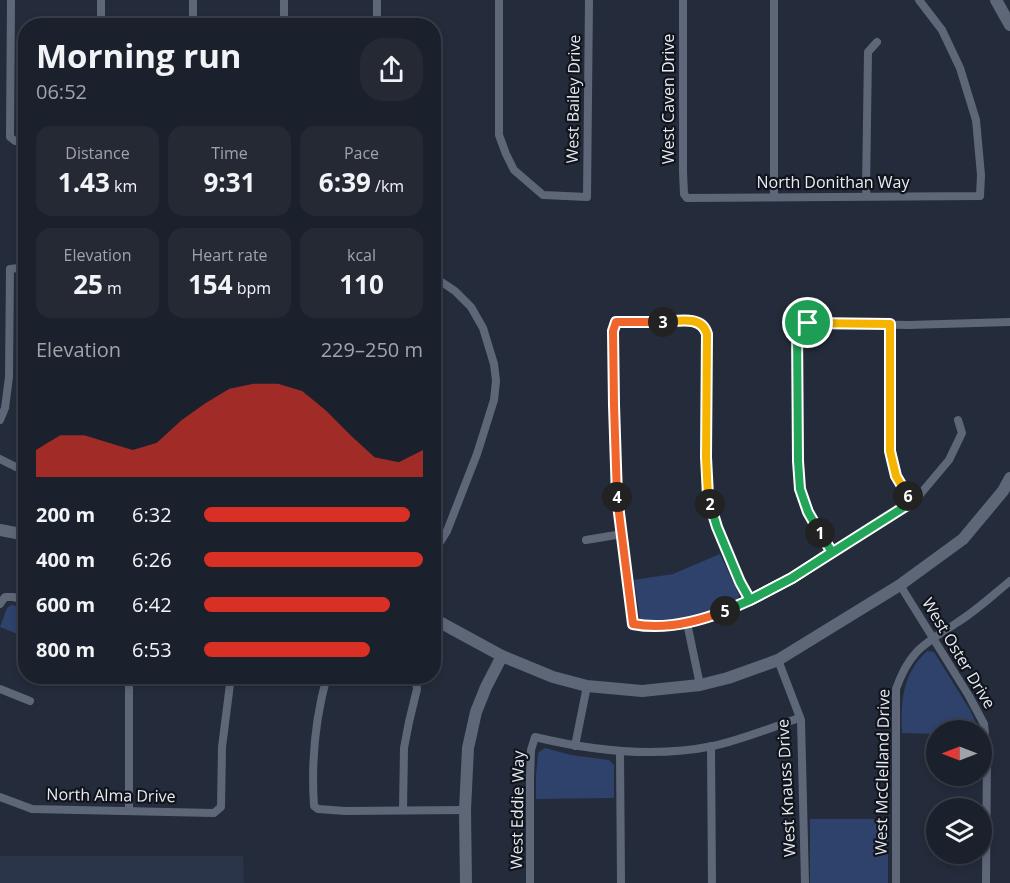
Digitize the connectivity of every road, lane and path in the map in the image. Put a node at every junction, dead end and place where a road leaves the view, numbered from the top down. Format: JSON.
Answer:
{"nodes":[{"id":1,"x":11,"y":0,"type":"edge"},
{"id":2,"x":101,"y":0,"type":"edge"},
{"id":3,"x":193,"y":0,"type":"edge"},
{"id":4,"x":284,"y":0,"type":"edge"},
{"id":5,"x":377,"y":0,"type":"edge"},
{"id":6,"x":500,"y":0,"type":"edge"},
{"id":7,"x":589,"y":0,"type":"edge"},
{"id":8,"x":683,"y":0,"type":"edge"},
{"id":9,"x":774,"y":0,"type":"edge"},
{"id":10,"x":919,"y":0,"type":"edge"},
{"id":11,"x":996,"y":0,"type":"edge"},
{"id":12,"x":101,"y":18,"type":"edge"},
{"id":13,"x":193,"y":18,"type":"edge"},
{"id":14,"x":284,"y":18,"type":"edge"},
{"id":15,"x":377,"y":18,"type":"edge"},
{"id":16,"x":1010,"y":25,"type":"edge"},
{"id":17,"x":877,"y":42,"type":"dead end"},
{"id":18,"x":18,"y":141,"type":"edge"},
{"id":19,"x":867,"y":196,"type":"junction"},
{"id":20,"x":774,"y":197,"type":"junction"},
{"id":21,"x":687,"y":198,"type":"joint"},
{"id":22,"x":18,"y":268,"type":"edge"},
{"id":23,"x":441,"y":282,"type":"edge"},
{"id":24,"x":1010,"y":322,"type":"edge"},
{"id":25,"x":890,"y":324,"type":"junction"},
{"id":26,"x":0,"y":420,"type":"edge"},
{"id":27,"x":958,"y":420,"type":"dead end"},
{"id":28,"x":0,"y":459,"type":"edge"},
{"id":29,"x":18,"y":468,"type":"edge"},
{"id":30,"x":1010,"y":478,"type":"edge"},
{"id":31,"x":912,"y":502,"type":"junction"},
{"id":32,"x":0,"y":530,"type":"edge"},
{"id":33,"x":18,"y":534,"type":"edge"},
{"id":34,"x":622,"y":534,"type":"junction"},
{"id":35,"x":441,"y":540,"type":"edge"},
{"id":36,"x":586,"y":540,"type":"dead end"},
{"id":37,"x":832,"y":552,"type":"junction"},
{"id":38,"x":900,"y":585,"type":"junction"},
{"id":39,"x":1008,"y":586,"type":"edge"},
{"id":40,"x":18,"y":598,"type":"edge"},
{"id":41,"x":2,"y":600,"type":"edge"},
{"id":42,"x":750,"y":600,"type":"junction"},
{"id":43,"x":441,"y":623,"type":"edge"},
{"id":44,"x":687,"y":623,"type":"junction"},
{"id":45,"x":933,"y":638,"type":"junction"},
{"id":46,"x":502,"y":656,"type":"junction"},
{"id":47,"x":778,"y":660,"type":"junction"},
{"id":48,"x":129,"y":684,"type":"edge"},
{"id":49,"x":230,"y":684,"type":"edge"},
{"id":50,"x":325,"y":684,"type":"edge"},
{"id":51,"x":416,"y":684,"type":"edge"},
{"id":52,"x":700,"y":685,"type":"junction"},
{"id":53,"x":587,"y":686,"type":"junction"},
{"id":54,"x":0,"y":689,"type":"edge"},
{"id":55,"x":30,"y":701,"type":"dead end"},
{"id":56,"x":800,"y":718,"type":"junction"},
{"id":57,"x":575,"y":746,"type":"junction"},
{"id":58,"x":711,"y":746,"type":"junction"},
{"id":59,"x":620,"y":751,"type":"junction"},
{"id":60,"x":0,"y":797,"type":"edge"},
{"id":61,"x":129,"y":810,"type":"junction"},
{"id":62,"x":403,"y":810,"type":"junction"},
{"id":63,"x":465,"y":810,"type":"junction"},
{"id":64,"x":466,"y":883,"type":"edge"},
{"id":65,"x":530,"y":883,"type":"edge"},
{"id":66,"x":621,"y":883,"type":"edge"},
{"id":67,"x":712,"y":883,"type":"edge"},
{"id":68,"x":805,"y":883,"type":"edge"},
{"id":69,"x":896,"y":883,"type":"edge"},
{"id":70,"x":986,"y":883,"type":"edge"}],
"edges":[{"from":1,"to":18,"type":"street"},
{"from":2,"to":12,"type":"street"},
{"from":3,"to":13,"type":"street"},
{"from":4,"to":14,"type":"street"},
{"from":5,"to":15,"type":"street"},
{"from":6,"to":7,"type":"street","name":"West Bailey Drive"},
{"from":8,"to":21,"type":"street","name":"West Caven Drive"},
{"from":9,"to":20,"type":"street"},
{"from":10,"to":19,"type":"street","name":"North Donithan Way"},
{"from":11,"to":16,"type":"street"},
{"from":17,"to":19,"type":"street"},
{"from":19,"to":20,"type":"street","name":"North Donithan Way"},
{"from":20,"to":21,"type":"street","name":"North Donithan Way"},
{"from":22,"to":26,"type":"street"},
{"from":23,"to":35,"type":"street"},
{"from":24,"to":25,"type":"street"},
{"from":25,"to":31,"type":"street"},
{"from":25,"to":37,"type":"street"},
{"from":27,"to":31,"type":"street"},
{"from":28,"to":29,"type":"street"},
{"from":30,"to":38,"type":"street"},
{"from":31,"to":37,"type":"street"},
{"from":32,"to":33,"type":"street"},
{"from":34,"to":36,"type":"street"},
{"from":34,"to":42,"type":"street"},
{"from":34,"to":44,"type":"street"},
{"from":37,"to":42,"type":"street"},
{"from":38,"to":45,"type":"street","name":"West Oster Drive"},
{"from":38,"to":47,"type":"street"},
{"from":39,"to":45,"type":"street","name":"West McClelland Drive"},
{"from":40,"to":41,"type":"street"},
{"from":42,"to":44,"type":"street"},
{"from":43,"to":46,"type":"street"},
{"from":44,"to":52,"type":"street"},
{"from":45,"to":69,"type":"street","name":"West McClelland Drive"},
{"from":45,"to":70,"type":"street","name":"West Oster Drive"},
{"from":46,"to":53,"type":"street"},
{"from":46,"to":63,"type":"street"},
{"from":47,"to":52,"type":"street"},
{"from":47,"to":56,"type":"street","name":"West Knauss Drive"},
{"from":48,"to":61,"type":"street"},
{"from":49,"to":61,"type":"street","name":"North Alma Drive"},
{"from":50,"to":62,"type":"street"},
{"from":51,"to":62,"type":"street"},
{"from":52,"to":53,"type":"street"},
{"from":53,"to":57,"type":"street"},
{"from":54,"to":55,"type":"street"},
{"from":56,"to":58,"type":"street"},
{"from":56,"to":68,"type":"street","name":"West Knauss Drive"},
{"from":57,"to":59,"type":"street"},
{"from":57,"to":65,"type":"street","name":"West Eddie Way"},
{"from":58,"to":59,"type":"street"},
{"from":58,"to":67,"type":"street"},
{"from":59,"to":66,"type":"street"},
{"from":60,"to":61,"type":"street","name":"North Alma Drive"},
{"from":62,"to":63,"type":"street"},
{"from":63,"to":64,"type":"street"}]}
